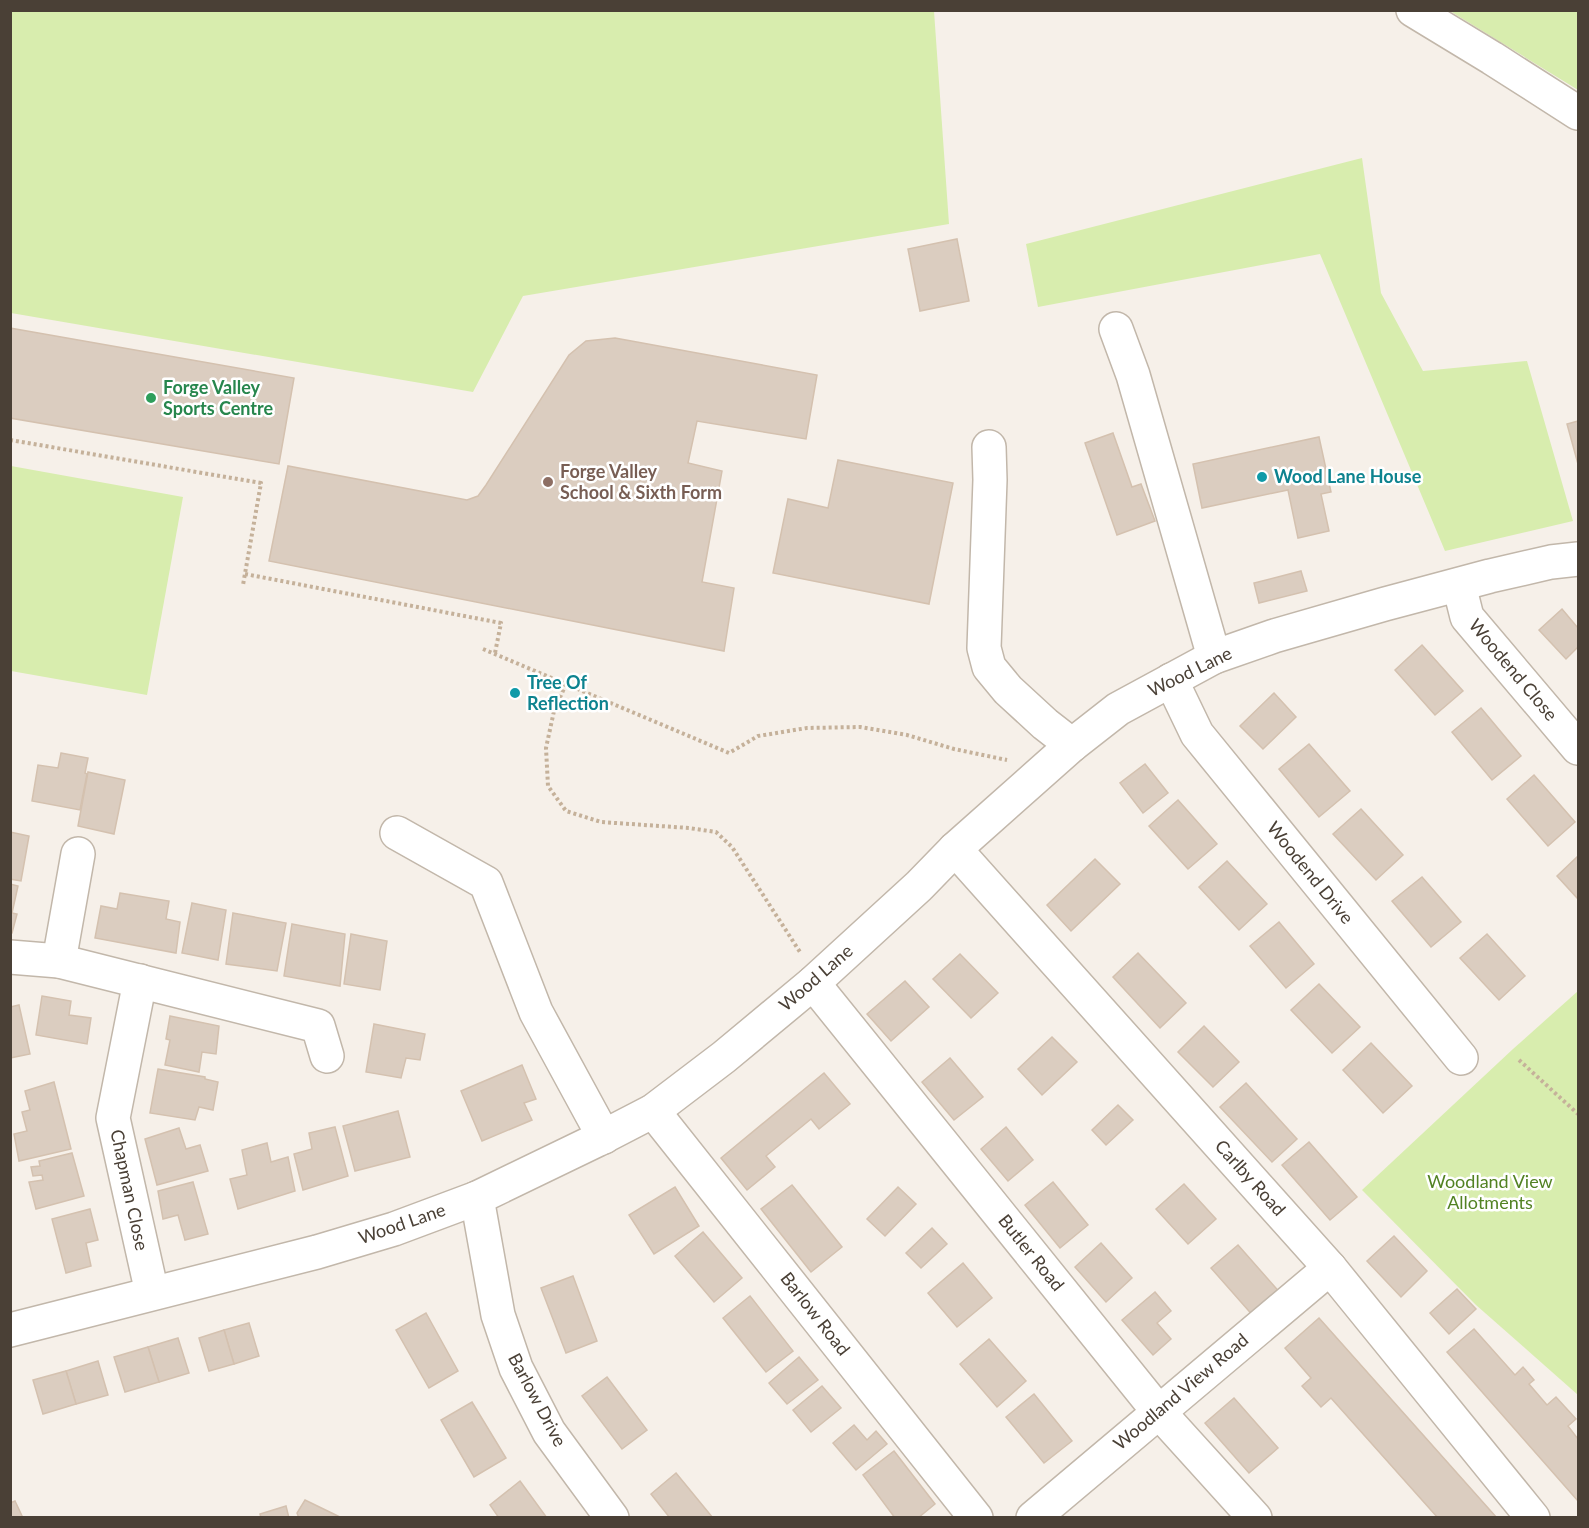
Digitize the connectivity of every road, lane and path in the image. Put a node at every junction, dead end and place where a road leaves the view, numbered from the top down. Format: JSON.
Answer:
{"nodes":[{"id":1,"x":1413,"y":10,"type":"edge"},
{"id":2,"x":1578,"y":113,"type":"edge"},
{"id":3,"x":1116,"y":329,"type":"dead end"},
{"id":4,"x":10,"y":440,"type":"edge"},
{"id":5,"x":990,"y":447,"type":"dead end"},
{"id":6,"x":1578,"y":559,"type":"edge"},
{"id":7,"x":245,"y":574,"type":"junction"},
{"id":8,"x":243,"y":585,"type":"dead end"},
{"id":9,"x":1459,"y":585,"type":"junction"},
{"id":10,"x":483,"y":649,"type":"dead end"},
{"id":11,"x":495,"y":653,"type":"junction"},
{"id":12,"x":1214,"y":657,"type":"junction"},
{"id":13,"x":1172,"y":680,"type":"junction"},
{"id":14,"x":567,"y":684,"type":"junction"},
{"id":15,"x":1072,"y":746,"type":"junction"},
{"id":16,"x":1578,"y":748,"type":"edge"},
{"id":17,"x":1042,"y":771,"type":"junction"},
{"id":18,"x":397,"y":833,"type":"dead end"},
{"id":19,"x":956,"y":849,"type":"junction"},
{"id":20,"x":78,"y":854,"type":"dead end"},
{"id":21,"x":10,"y":957,"type":"edge"},
{"id":22,"x":59,"y":961,"type":"junction"},
{"id":23,"x":140,"y":981,"type":"junction"},
{"id":24,"x":813,"y":983,"type":"junction"},
{"id":25,"x":327,"y":1056,"type":"dead end"},
{"id":26,"x":1461,"y":1058,"type":"dead end"},
{"id":27,"x":1519,"y":1060,"type":"dead end"},
{"id":28,"x":653,"y":1111,"type":"junction"},
{"id":29,"x":1578,"y":1114,"type":"edge"},
{"id":30,"x":604,"y":1137,"type":"junction"},
{"id":31,"x":477,"y":1198,"type":"junction"},
{"id":32,"x":1330,"y":1268,"type":"junction"},
{"id":33,"x":152,"y":1293,"type":"junction"},
{"id":34,"x":10,"y":1330,"type":"edge"},
{"id":35,"x":1158,"y":1412,"type":"junction"},
{"id":36,"x":612,"y":1518,"type":"edge"},
{"id":37,"x":976,"y":1518,"type":"edge"},
{"id":38,"x":1033,"y":1518,"type":"edge"},
{"id":39,"x":1255,"y":1518,"type":"edge"},
{"id":40,"x":1533,"y":1518,"type":"edge"}],
"edges":[{"from":1,"to":2,"type":"street"},
{"from":3,"to":12,"type":"street"},
{"from":4,"to":7,"type":"path"},
{"from":5,"to":15,"type":"street"},
{"from":6,"to":9,"type":"street","name":"Wood Lane"},
{"from":7,"to":8,"type":"path"},
{"from":7,"to":11,"type":"path"},
{"from":9,"to":12,"type":"street","name":"Wood Lane"},
{"from":9,"to":16,"type":"street","name":"Woodend Close"},
{"from":10,"to":11,"type":"path"},
{"from":11,"to":14,"type":"path"},
{"from":12,"to":13,"type":"street","name":"Wood Lane"},
{"from":13,"to":15,"type":"street","name":"Wood Lane"},
{"from":13,"to":26,"type":"street","name":"Woodend Drive"},
{"from":14,"to":17,"type":"path"},
{"from":14,"to":24,"type":"path"},
{"from":15,"to":17,"type":"street","name":"Wood Lane"},
{"from":17,"to":19,"type":"street","name":"Wood Lane"},
{"from":18,"to":30,"type":"street"},
{"from":19,"to":24,"type":"street","name":"Wood Lane"},
{"from":19,"to":32,"type":"street","name":"Carlby Road"},
{"from":20,"to":22,"type":"street"},
{"from":21,"to":22,"type":"street"},
{"from":22,"to":23,"type":"street"},
{"from":23,"to":25,"type":"street"},
{"from":23,"to":33,"type":"street","name":"Chapman Close"},
{"from":24,"to":28,"type":"street","name":"Wood Lane"},
{"from":24,"to":35,"type":"street","name":"Butler Road"},
{"from":27,"to":29,"type":"path"},
{"from":28,"to":30,"type":"street","name":"Wood Lane"},
{"from":28,"to":37,"type":"street","name":"Barlow Road"},
{"from":30,"to":31,"type":"street","name":"Wood Lane"},
{"from":31,"to":33,"type":"street","name":"Wood Lane"},
{"from":31,"to":36,"type":"street","name":"Barlow Drive"},
{"from":32,"to":35,"type":"street","name":"Woodland View Road"},
{"from":32,"to":40,"type":"street","name":"Carlby Road"},
{"from":33,"to":34,"type":"street","name":"Wood Lane"},
{"from":35,"to":38,"type":"street","name":"Woodland View Road"},
{"from":35,"to":39,"type":"street","name":"Butler Road"}]}
